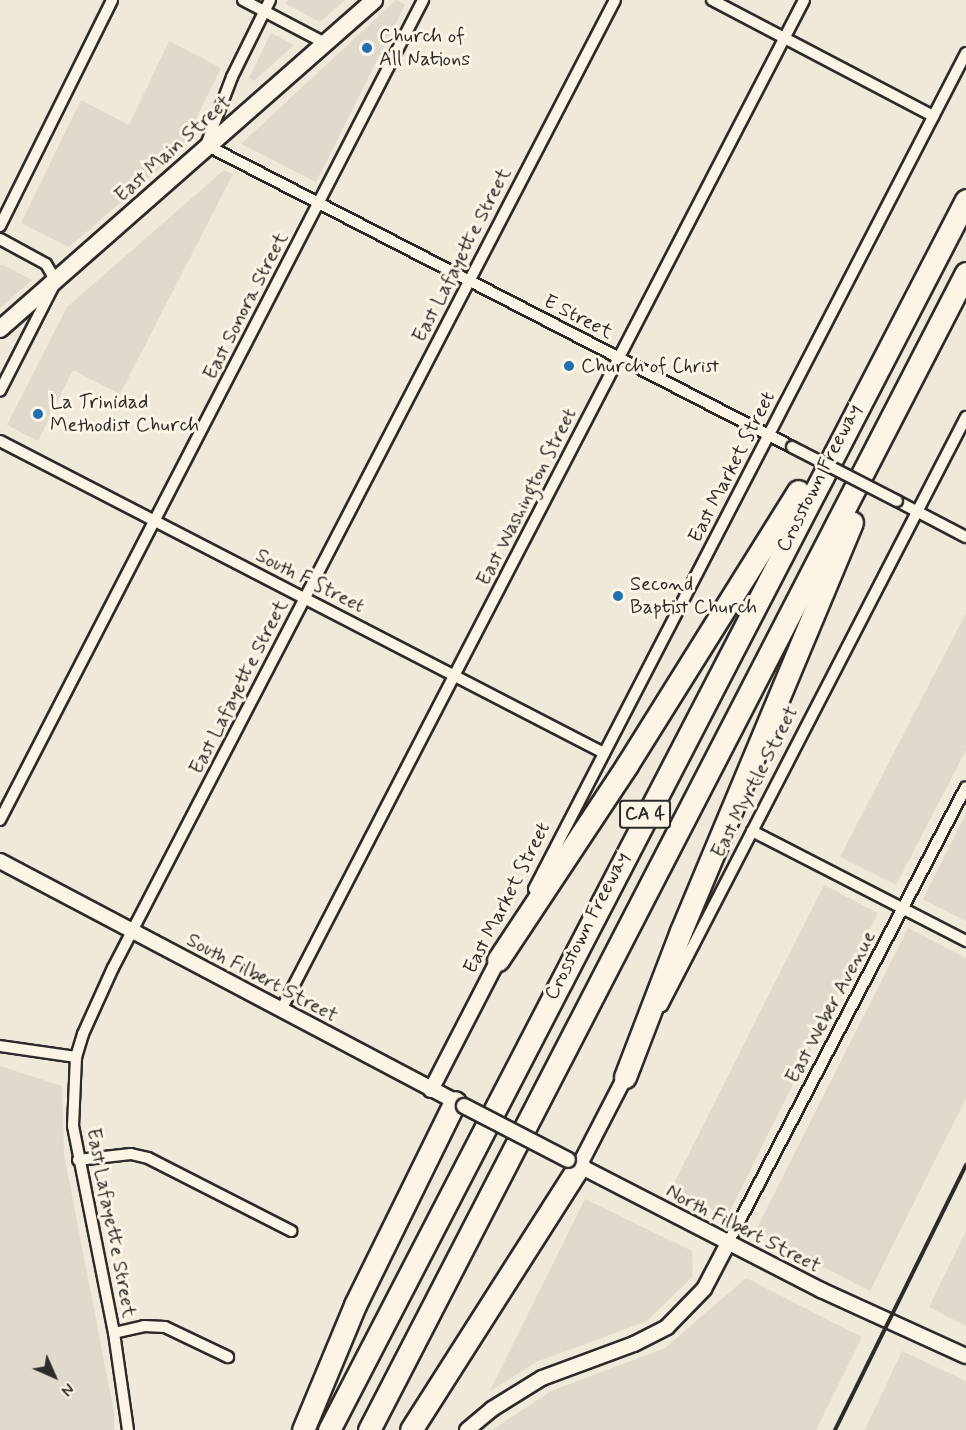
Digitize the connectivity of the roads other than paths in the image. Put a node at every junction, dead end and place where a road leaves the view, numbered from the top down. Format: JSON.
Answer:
{"nodes":[{"id":1,"x":112,"y":0,"type":"edge"},
{"id":2,"x":243,"y":0,"type":"edge"},
{"id":3,"x":270,"y":0,"type":"edge"},
{"id":4,"x":374,"y":0,"type":"edge"},
{"id":5,"x":423,"y":0,"type":"edge"},
{"id":6,"x":615,"y":0,"type":"edge"},
{"id":7,"x":712,"y":0,"type":"edge"},
{"id":8,"x":804,"y":0,"type":"edge"},
{"id":9,"x":264,"y":11,"type":"junction"},
{"id":10,"x":784,"y":40,"type":"junction"},
{"id":11,"x":325,"y":43,"type":"junction"},
{"id":12,"x":966,"y":53,"type":"edge"},
{"id":13,"x":933,"y":116,"type":"junction"},
{"id":14,"x":206,"y":145,"type":"junction"},
{"id":15,"x":966,"y":200,"type":"edge"},
{"id":16,"x":320,"y":204,"type":"junction"},
{"id":17,"x":0,"y":226,"type":"edge"},
{"id":18,"x":0,"y":239,"type":"edge"},
{"id":19,"x":966,"y":273,"type":"edge"},
{"id":20,"x":56,"y":280,"type":"junction"},
{"id":21,"x":469,"y":281,"type":"junction"},
{"id":22,"x":0,"y":330,"type":"edge"},
{"id":23,"x":619,"y":358,"type":"junction"},
{"id":24,"x":881,"y":358,"type":"junction"},
{"id":25,"x":908,"y":389,"type":"junction"},
{"id":26,"x":0,"y":391,"type":"edge"},
{"id":27,"x":966,"y":417,"type":"edge"},
{"id":28,"x":770,"y":436,"type":"junction"},
{"id":29,"x":0,"y":441,"type":"edge"},
{"id":30,"x":917,"y":512,"type":"junction"},
{"id":31,"x":155,"y":522,"type":"junction"},
{"id":32,"x":966,"y":537,"type":"edge"},
{"id":33,"x":305,"y":599,"type":"junction"},
{"id":34,"x":454,"y":676,"type":"junction"},
{"id":35,"x":604,"y":753,"type":"junction"},
{"id":36,"x":966,"y":787,"type":"edge"},
{"id":37,"x":0,"y":820,"type":"edge"},
{"id":38,"x":752,"y":831,"type":"junction"},
{"id":39,"x":0,"y":861,"type":"edge"},
{"id":40,"x":903,"y":909,"type":"junction"},
{"id":41,"x":132,"y":931,"type":"junction"},
{"id":42,"x":966,"y":941,"type":"edge"},
{"id":43,"x":498,"y":960,"type":"junction"},
{"id":44,"x":281,"y":1010,"type":"junction"},
{"id":45,"x":0,"y":1046,"type":"edge"},
{"id":46,"x":76,"y":1057,"type":"junction"},
{"id":47,"x":625,"y":1077,"type":"junction"},
{"id":48,"x":431,"y":1089,"type":"junction"},
{"id":49,"x":459,"y":1104,"type":"junction"},
{"id":50,"x":506,"y":1128,"type":"joint"},
{"id":51,"x":78,"y":1160,"type":"junction"},
{"id":52,"x":573,"y":1163,"type":"junction"},
{"id":53,"x":291,"y":1231,"type":"dead end"},
{"id":54,"x":728,"y":1244,"type":"junction"},
{"id":55,"x":114,"y":1333,"type":"junction"},
{"id":56,"x":966,"y":1356,"type":"edge"},
{"id":57,"x":228,"y":1357,"type":"dead end"},
{"id":58,"x":128,"y":1430,"type":"edge"},
{"id":59,"x":303,"y":1430,"type":"edge"},
{"id":60,"x":329,"y":1430,"type":"edge"},
{"id":61,"x":369,"y":1430,"type":"edge"},
{"id":62,"x":411,"y":1430,"type":"edge"},
{"id":63,"x":467,"y":1430,"type":"edge"}],
"edges":[{"from":1,"to":17,"type":"street"},
{"from":2,"to":9,"type":"street"},
{"from":3,"to":9,"type":"street"},
{"from":4,"to":11,"type":"main road","name":"East Main Street"},
{"from":5,"to":16,"type":"street","name":"East Sonora Street"},
{"from":6,"to":21,"type":"street","name":"East Lafayette Street"},
{"from":7,"to":10,"type":"street"},
{"from":8,"to":10,"type":"street","name":"East Washington Street"},
{"from":9,"to":11,"type":"street"},
{"from":9,"to":14,"type":"street"},
{"from":10,"to":13,"type":"street"},
{"from":10,"to":23,"type":"street","name":"East Washington Street"},
{"from":11,"to":14,"type":"main road","name":"East Main Street"},
{"from":12,"to":13,"type":"street","name":"East Market Street"},
{"from":13,"to":28,"type":"street","name":"East Market Street"},
{"from":14,"to":16,"type":"street","name":"E Street"},
{"from":14,"to":20,"type":"main road","name":"East Main Street"},
{"from":15,"to":24,"type":"highway","name":"Crosstown Freeway","number":"CA 4"},
{"from":16,"to":21,"type":"street","name":"E Street"},
{"from":16,"to":31,"type":"street","name":"East Sonora Street"},
{"from":18,"to":20,"type":"street"},
{"from":19,"to":25,"type":"highway","name":"Crosstown Freeway","number":"CA 4"},
{"from":20,"to":22,"type":"main road","name":"East Main Street"},
{"from":20,"to":26,"type":"street"},
{"from":21,"to":23,"type":"street","name":"E Street"},
{"from":21,"to":33,"type":"street","name":"East Lafayette Street"},
{"from":23,"to":28,"type":"street","name":"E Street"},
{"from":23,"to":34,"type":"street","name":"East Washington Street"},
{"from":24,"to":43,"type":"highway"},
{"from":24,"to":60,"type":"highway","name":"Crosstown Freeway","number":"CA 4"},
{"from":25,"to":47,"type":"highway"},
{"from":25,"to":61,"type":"highway","name":"Crosstown Freeway","number":"CA 4"},
{"from":27,"to":30,"type":"street","name":"East Myrtle Street"},
{"from":28,"to":30,"type":"street","name":"E Street","bridge":true},
{"from":28,"to":35,"type":"street","name":"East Market Street"},
{"from":29,"to":31,"type":"street","name":"South F Street"},
{"from":30,"to":32,"type":"street","name":"E Street"},
{"from":30,"to":38,"type":"street","name":"East Myrtle Street"},
{"from":31,"to":33,"type":"street","name":"South F Street"},
{"from":31,"to":37,"type":"street","name":"East Sonora Street"},
{"from":33,"to":34,"type":"street","name":"South F Street"},
{"from":33,"to":41,"type":"street","name":"East Lafayette Street"},
{"from":34,"to":35,"type":"street","name":"South F Street"},
{"from":34,"to":44,"type":"street","name":"East Washington Street"},
{"from":35,"to":43,"type":"street","name":"East Market Street"},
{"from":36,"to":40,"type":"street","name":"East Weber Avenue"},
{"from":38,"to":40,"type":"street"},
{"from":38,"to":47,"type":"street","name":"East Myrtle Street"},
{"from":39,"to":41,"type":"street","name":"South Filbert Street"},
{"from":40,"to":42,"type":"street"},
{"from":40,"to":54,"type":"street","name":"East Weber Avenue"},
{"from":41,"to":44,"type":"street","name":"South Filbert Street"},
{"from":41,"to":46,"type":"street","name":"East Lafayette Street"},
{"from":43,"to":48,"type":"street","name":"East Market Street"},
{"from":44,"to":48,"type":"street","name":"South Filbert Street"},
{"from":45,"to":46,"type":"street"},
{"from":46,"to":51,"type":"street","name":"East Lafayette Street"},
{"from":47,"to":52,"type":"street","name":"East Myrtle Street"},
{"from":48,"to":49,"type":"street","name":"South Filbert Street"},
{"from":49,"to":50,"type":"street","name":"South Filbert Street","bridge":true},
{"from":49,"to":59,"type":"highway"},
{"from":50,"to":52,"type":"street","name":"North Filbert Street","bridge":true},
{"from":51,"to":53,"type":"street"},
{"from":51,"to":55,"type":"street","name":"East Lafayette Street"},
{"from":52,"to":54,"type":"street","name":"North Filbert Street"},
{"from":52,"to":62,"type":"highway"},
{"from":54,"to":56,"type":"street","name":"North Filbert Street"},
{"from":54,"to":63,"type":"street"},
{"from":55,"to":57,"type":"street"},
{"from":55,"to":58,"type":"street","name":"East Lafayette Street"}]}
